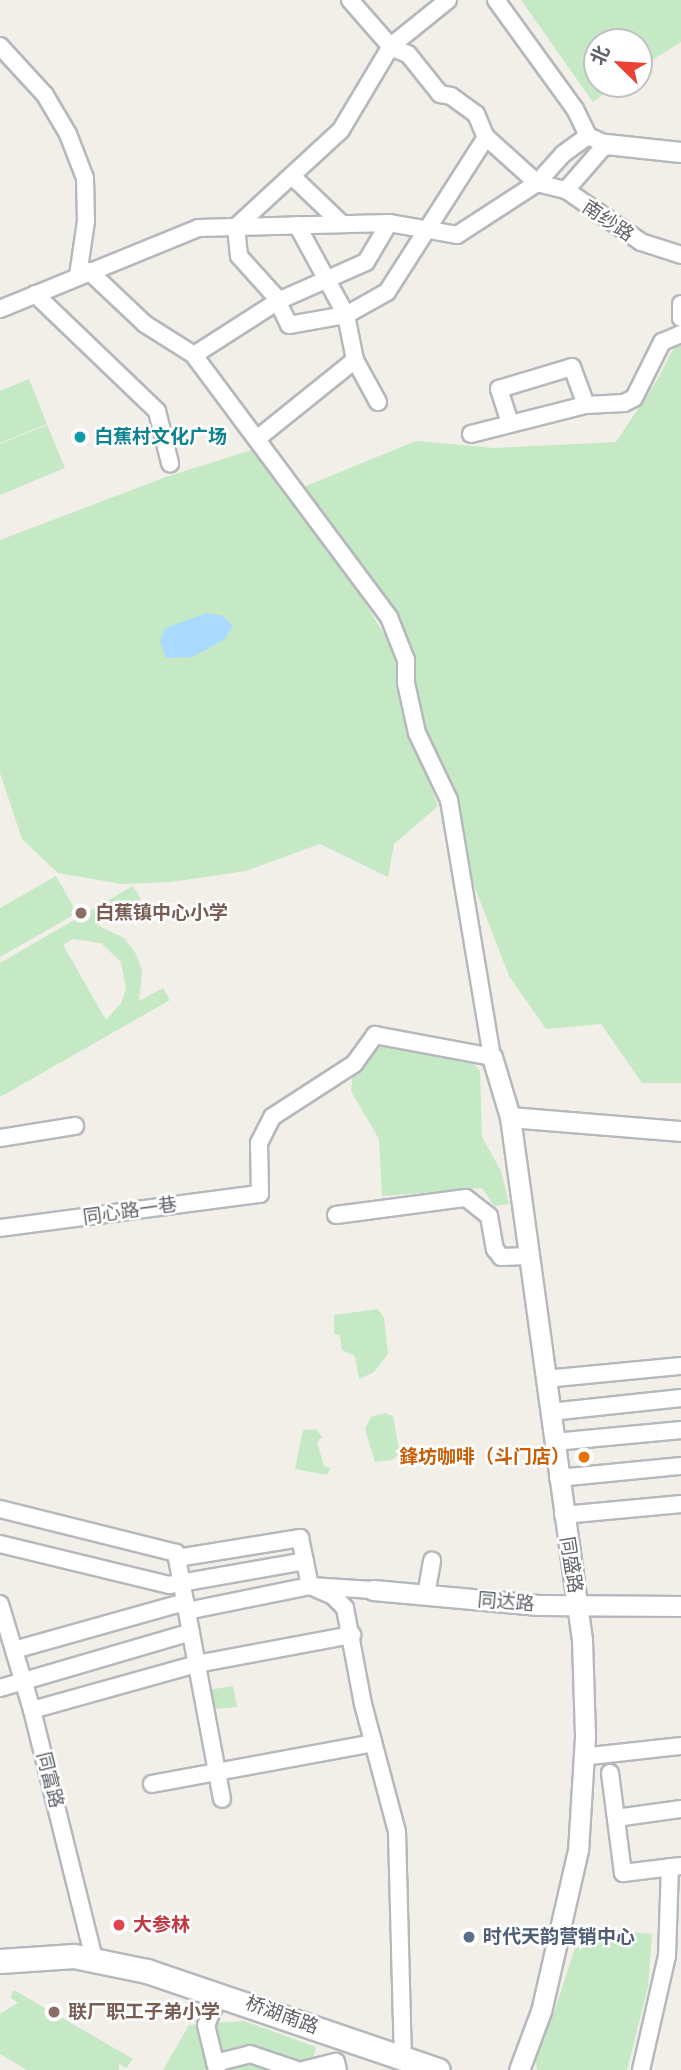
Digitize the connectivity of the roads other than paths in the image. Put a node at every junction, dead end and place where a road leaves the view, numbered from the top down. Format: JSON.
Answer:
{"nodes":[{"id":1,"x":350,"y":0,"type":"edge"},
{"id":2,"x":448,"y":0,"type":"edge"},
{"id":3,"x":496,"y":0,"type":"edge"},
{"id":4,"x":0,"y":46,"type":"edge"},
{"id":5,"x":391,"y":46,"type":"junction"},
{"id":6,"x":486,"y":137,"type":"junction"},
{"id":7,"x":597,"y":140,"type":"junction"},
{"id":8,"x":681,"y":152,"type":"edge"},
{"id":9,"x":292,"y":176,"type":"junction"},
{"id":10,"x":537,"y":183,"type":"junction"},
{"id":11,"x":566,"y":190,"type":"junction"},
{"id":12,"x":389,"y":223,"type":"junction"},
{"id":13,"x":342,"y":224,"type":"junction"},
{"id":14,"x":297,"y":225,"type":"junction"},
{"id":15,"x":236,"y":227,"type":"junction"},
{"id":16,"x":427,"y":230,"type":"junction"},
{"id":17,"x":681,"y":255,"type":"edge"},
{"id":18,"x":83,"y":273,"type":"junction"},
{"id":19,"x":326,"y":279,"type":"junction"},
{"id":20,"x":35,"y":294,"type":"junction"},
{"id":21,"x":278,"y":301,"type":"junction"},
{"id":22,"x":681,"y":304,"type":"edge"},
{"id":23,"x":0,"y":309,"type":"edge"},
{"id":24,"x":346,"y":315,"type":"junction"},
{"id":25,"x":681,"y":318,"type":"edge"},
{"id":26,"x":681,"y":334,"type":"edge"},
{"id":27,"x":194,"y":355,"type":"junction"},
{"id":28,"x":355,"y":360,"type":"junction"},
{"id":29,"x":378,"y":402,"type":"dead end"},
{"id":30,"x":586,"y":405,"type":"junction"},
{"id":31,"x":510,"y":423,"type":"junction"},
{"id":32,"x":471,"y":434,"type":"dead end"},
{"id":33,"x":258,"y":438,"type":"junction"},
{"id":34,"x":170,"y":463,"type":"dead end"},
{"id":35,"x":492,"y":1057,"type":"junction"},
{"id":36,"x":510,"y":1117,"type":"junction"},
{"id":37,"x":75,"y":1126,"type":"dead end"},
{"id":38,"x":681,"y":1131,"type":"edge"},
{"id":39,"x":0,"y":1138,"type":"edge"},
{"id":40,"x":336,"y":1214,"type":"dead end"},
{"id":41,"x":0,"y":1228,"type":"edge"},
{"id":42,"x":529,"y":1256,"type":"junction"},
{"id":43,"x":681,"y":1366,"type":"edge"},
{"id":44,"x":545,"y":1379,"type":"junction"},
{"id":45,"x":681,"y":1398,"type":"edge"},
{"id":46,"x":550,"y":1412,"type":"junction"},
{"id":47,"x":681,"y":1430,"type":"edge"},
{"id":48,"x":554,"y":1442,"type":"junction"},
{"id":49,"x":681,"y":1465,"type":"edge"},
{"id":50,"x":558,"y":1478,"type":"junction"},
{"id":51,"x":681,"y":1504,"type":"edge"},
{"id":52,"x":0,"y":1509,"type":"edge"},
{"id":53,"x":563,"y":1515,"type":"junction"},
{"id":54,"x":0,"y":1544,"type":"edge"},
{"id":55,"x":177,"y":1558,"type":"junction"},
{"id":56,"x":305,"y":1561,"type":"junction"},
{"id":57,"x":432,"y":1561,"type":"dead end"},
{"id":58,"x":182,"y":1584,"type":"junction"},
{"id":59,"x":310,"y":1586,"type":"junction"},
{"id":60,"x":373,"y":1590,"type":"joint"},
{"id":61,"x":425,"y":1595,"type":"junction"},
{"id":62,"x":0,"y":1604,"type":"edge"},
{"id":63,"x":186,"y":1606,"type":"junction"},
{"id":64,"x":577,"y":1606,"type":"junction"},
{"id":65,"x":681,"y":1606,"type":"edge"},
{"id":66,"x":191,"y":1632,"type":"junction"},
{"id":67,"x":352,"y":1635,"type":"junction"},
{"id":68,"x":14,"y":1650,"type":"junction"},
{"id":69,"x":197,"y":1664,"type":"junction"},
{"id":70,"x":23,"y":1681,"type":"junction"},
{"id":71,"x":0,"y":1688,"type":"edge"},
{"id":72,"x":32,"y":1710,"type":"junction"},
{"id":73,"x":373,"y":1743,"type":"junction"},
{"id":74,"x":681,"y":1745,"type":"edge"},
{"id":75,"x":590,"y":1756,"type":"dead end"},
{"id":76,"x":217,"y":1770,"type":"junction"},
{"id":77,"x":610,"y":1773,"type":"dead end"},
{"id":78,"x":152,"y":1784,"type":"dead end"},
{"id":79,"x":222,"y":1799,"type":"dead end"},
{"id":80,"x":681,"y":1809,"type":"edge"},
{"id":81,"x":616,"y":1818,"type":"junction"},
{"id":82,"x":675,"y":1866,"type":"edge"},
{"id":83,"x":94,"y":1958,"type":"junction"},
{"id":84,"x":0,"y":1961,"type":"edge"},
{"id":85,"x":220,"y":1994,"type":"junction"},
{"id":86,"x":403,"y":2058,"type":"junction"},
{"id":87,"x":216,"y":2067,"type":"edge"},
{"id":88,"x":297,"y":2070,"type":"edge"},
{"id":89,"x":303,"y":2070,"type":"edge"},
{"id":90,"x":338,"y":2070,"type":"edge"},
{"id":91,"x":438,"y":2070,"type":"edge"},
{"id":92,"x":519,"y":2070,"type":"edge"},
{"id":93,"x":641,"y":2070,"type":"edge"}],
"edges":[{"from":1,"to":5,"type":"street"},
{"from":2,"to":5,"type":"street"},
{"from":3,"to":7,"type":"street"},
{"from":4,"to":18,"type":"street"},
{"from":5,"to":6,"type":"street"},
{"from":5,"to":9,"type":"street"},
{"from":6,"to":10,"type":"street"},
{"from":6,"to":16,"type":"street"},
{"from":7,"to":8,"type":"street"},
{"from":7,"to":10,"type":"street"},
{"from":7,"to":11,"type":"street"},
{"from":9,"to":13,"type":"street"},
{"from":9,"to":15,"type":"street"},
{"from":10,"to":11,"type":"street","name":"南纱路"},
{"from":10,"to":16,"type":"street"},
{"from":11,"to":17,"type":"street","name":"南纱路"},
{"from":12,"to":13,"type":"street"},
{"from":12,"to":16,"type":"street"},
{"from":12,"to":19,"type":"street"},
{"from":13,"to":14,"type":"street"},
{"from":14,"to":15,"type":"street"},
{"from":14,"to":19,"type":"street"},
{"from":15,"to":18,"type":"street"},
{"from":15,"to":21,"type":"street"},
{"from":16,"to":24,"type":"street"},
{"from":18,"to":20,"type":"street"},
{"from":18,"to":27,"type":"street"},
{"from":19,"to":21,"type":"street"},
{"from":19,"to":24,"type":"street"},
{"from":20,"to":23,"type":"street"},
{"from":20,"to":34,"type":"street"},
{"from":21,"to":24,"type":"street"},
{"from":21,"to":27,"type":"street"},
{"from":22,"to":25,"type":"street"},
{"from":24,"to":28,"type":"street"},
{"from":26,"to":30,"type":"street"},
{"from":27,"to":33,"type":"street"},
{"from":28,"to":29,"type":"street"},
{"from":28,"to":33,"type":"street"},
{"from":30,"to":31,"type":"street"},
{"from":30,"to":31,"type":"street"},
{"from":31,"to":32,"type":"street"},
{"from":33,"to":35,"type":"street"},
{"from":35,"to":36,"type":"street","name":"同盛路"},
{"from":35,"to":41,"type":"street","name":"同心路一巷"},
{"from":36,"to":38,"type":"street"},
{"from":36,"to":42,"type":"street","name":"同盛路"},
{"from":37,"to":39,"type":"street"},
{"from":40,"to":42,"type":"street"},
{"from":42,"to":44,"type":"street","name":"同盛路"},
{"from":43,"to":44,"type":"street"},
{"from":44,"to":46,"type":"street","name":"同盛路"},
{"from":45,"to":46,"type":"street"},
{"from":46,"to":48,"type":"street","name":"同盛路"},
{"from":47,"to":48,"type":"street"},
{"from":48,"to":50,"type":"street","name":"同盛路"},
{"from":49,"to":50,"type":"street"},
{"from":50,"to":53,"type":"street","name":"同盛路"},
{"from":51,"to":53,"type":"street"},
{"from":52,"to":55,"type":"street"},
{"from":53,"to":64,"type":"street","name":"同盛路"},
{"from":54,"to":58,"type":"street"},
{"from":55,"to":56,"type":"street"},
{"from":55,"to":58,"type":"street"},
{"from":56,"to":58,"type":"street"},
{"from":56,"to":59,"type":"street"},
{"from":57,"to":61,"type":"street"},
{"from":58,"to":63,"type":"street"},
{"from":59,"to":60,"type":"street"},
{"from":59,"to":63,"type":"street"},
{"from":59,"to":67,"type":"street"},
{"from":60,"to":61,"type":"street","name":"同达路"},
{"from":61,"to":64,"type":"street","name":"同达路"},
{"from":62,"to":68,"type":"street","name":"同富路"},
{"from":63,"to":66,"type":"street"},
{"from":63,"to":68,"type":"street"},
{"from":64,"to":65,"type":"street","name":"同达路"},
{"from":64,"to":92,"type":"street","name":"同盛路"},
{"from":66,"to":69,"type":"street"},
{"from":66,"to":70,"type":"street"},
{"from":67,"to":69,"type":"street"},
{"from":67,"to":73,"type":"street"},
{"from":68,"to":70,"type":"street","name":"同富路"},
{"from":69,"to":72,"type":"street"},
{"from":69,"to":76,"type":"street"},
{"from":70,"to":71,"type":"street"},
{"from":70,"to":72,"type":"street","name":"同富路"},
{"from":72,"to":83,"type":"street","name":"同富路"},
{"from":73,"to":76,"type":"street"},
{"from":73,"to":86,"type":"street"},
{"from":74,"to":75,"type":"street"},
{"from":76,"to":78,"type":"street"},
{"from":76,"to":79,"type":"street"},
{"from":77,"to":81,"type":"street"},
{"from":80,"to":81,"type":"street"},
{"from":81,"to":82,"type":"street"},
{"from":82,"to":93,"type":"street"},
{"from":83,"to":84,"type":"main road","name":"桥湖南路"},
{"from":83,"to":85,"type":"main road","name":"桥湖南路"},
{"from":85,"to":86,"type":"main road","name":"桥湖南路"},
{"from":85,"to":87,"type":"street"},
{"from":86,"to":91,"type":"main road","name":"桥湖南路"},
{"from":87,"to":88,"type":"street"},
{"from":89,"to":90,"type":"street"}]}
